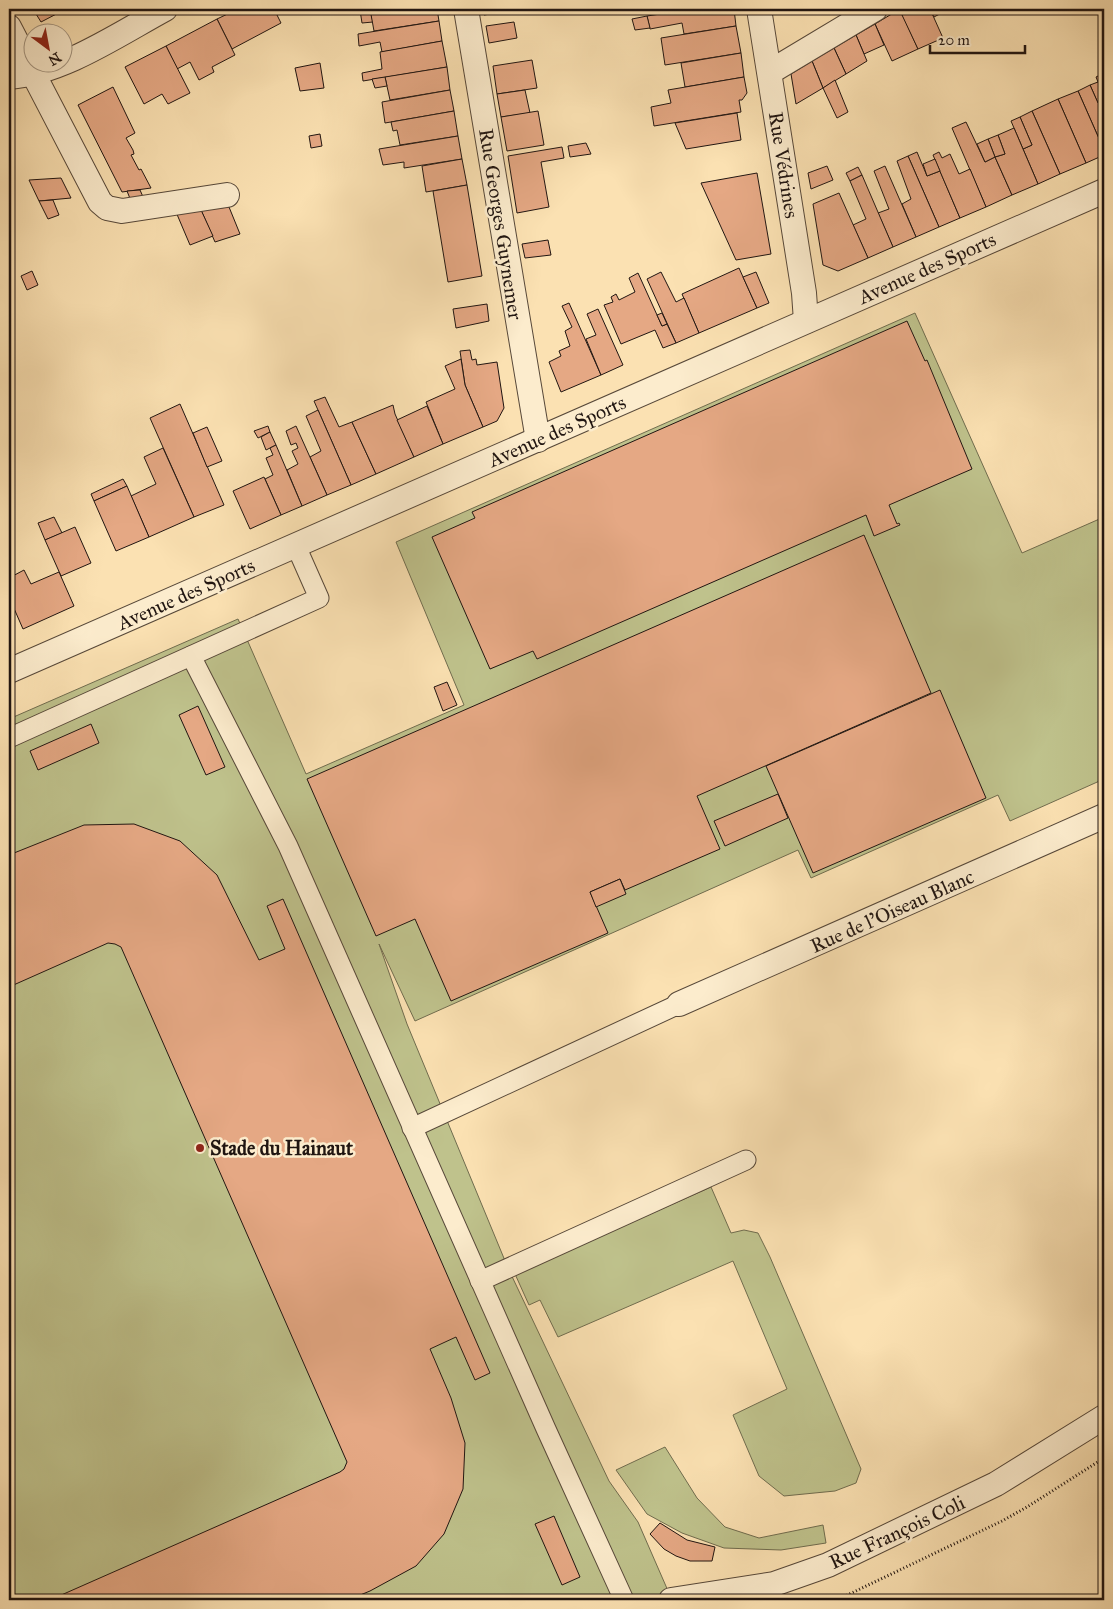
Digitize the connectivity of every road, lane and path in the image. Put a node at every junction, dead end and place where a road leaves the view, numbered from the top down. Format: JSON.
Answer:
{"nodes":[{"id":1,"x":165,"y":9,"type":"edge"},
{"id":2,"x":466,"y":9,"type":"edge"},
{"id":3,"x":759,"y":9,"type":"edge"},
{"id":4,"x":875,"y":9,"type":"edge"},
{"id":5,"x":9,"y":28,"type":"edge"},
{"id":6,"x":770,"y":72,"type":"junction"},
{"id":7,"x":33,"y":74,"type":"junction"},
{"id":8,"x":9,"y":77,"type":"edge"},
{"id":9,"x":1104,"y":191,"type":"edge"},
{"id":10,"x":227,"y":195,"type":"dead end"},
{"id":11,"x":806,"y":322,"type":"junction"},
{"id":12,"x":538,"y":440,"type":"junction"},
{"id":13,"x":296,"y":546,"type":"junction"},
{"id":14,"x":191,"y":656,"type":"junction"},
{"id":15,"x":9,"y":671,"type":"edge"},
{"id":16,"x":9,"y":738,"type":"edge"},
{"id":17,"x":1104,"y":816,"type":"edge"},
{"id":18,"x":679,"y":1004,"type":"joint"},
{"id":19,"x":412,"y":1128,"type":"junction"},
{"id":20,"x":746,"y":1160,"type":"dead end"},
{"id":21,"x":480,"y":1281,"type":"junction"},
{"id":22,"x":1104,"y":1417,"type":"edge"},
{"id":23,"x":1104,"y":1458,"type":"edge"},
{"id":24,"x":624,"y":1600,"type":"edge"},
{"id":25,"x":670,"y":1600,"type":"edge"},
{"id":26,"x":837,"y":1600,"type":"edge"}],
"edges":[{"from":1,"to":7,"type":"street"},
{"from":2,"to":12,"type":"street","name":"Rue Georges Guynemer"},
{"from":3,"to":6,"type":"street","name":"Rue Védrines"},
{"from":4,"to":6,"type":"street"},
{"from":5,"to":7,"type":"street"},
{"from":6,"to":11,"type":"street","name":"Rue Védrines"},
{"from":7,"to":8,"type":"street"},
{"from":7,"to":10,"type":"street"},
{"from":9,"to":11,"type":"street","name":"Avenue des Sports"},
{"from":11,"to":12,"type":"street","name":"Avenue des Sports"},
{"from":12,"to":13,"type":"street","name":"Avenue des Sports"},
{"from":13,"to":14,"type":"street"},
{"from":13,"to":15,"type":"street","name":"Avenue des Sports"},
{"from":14,"to":16,"type":"street"},
{"from":14,"to":19,"type":"street"},
{"from":17,"to":18,"type":"street","name":"Rue de l'Oiseau Blanc"},
{"from":18,"to":19,"type":"street"},
{"from":19,"to":21,"type":"street"},
{"from":20,"to":21,"type":"street"},
{"from":21,"to":24,"type":"street"},
{"from":22,"to":25,"type":"street","name":"Rue François Coli"},
{"from":23,"to":26,"type":"path"}]}
